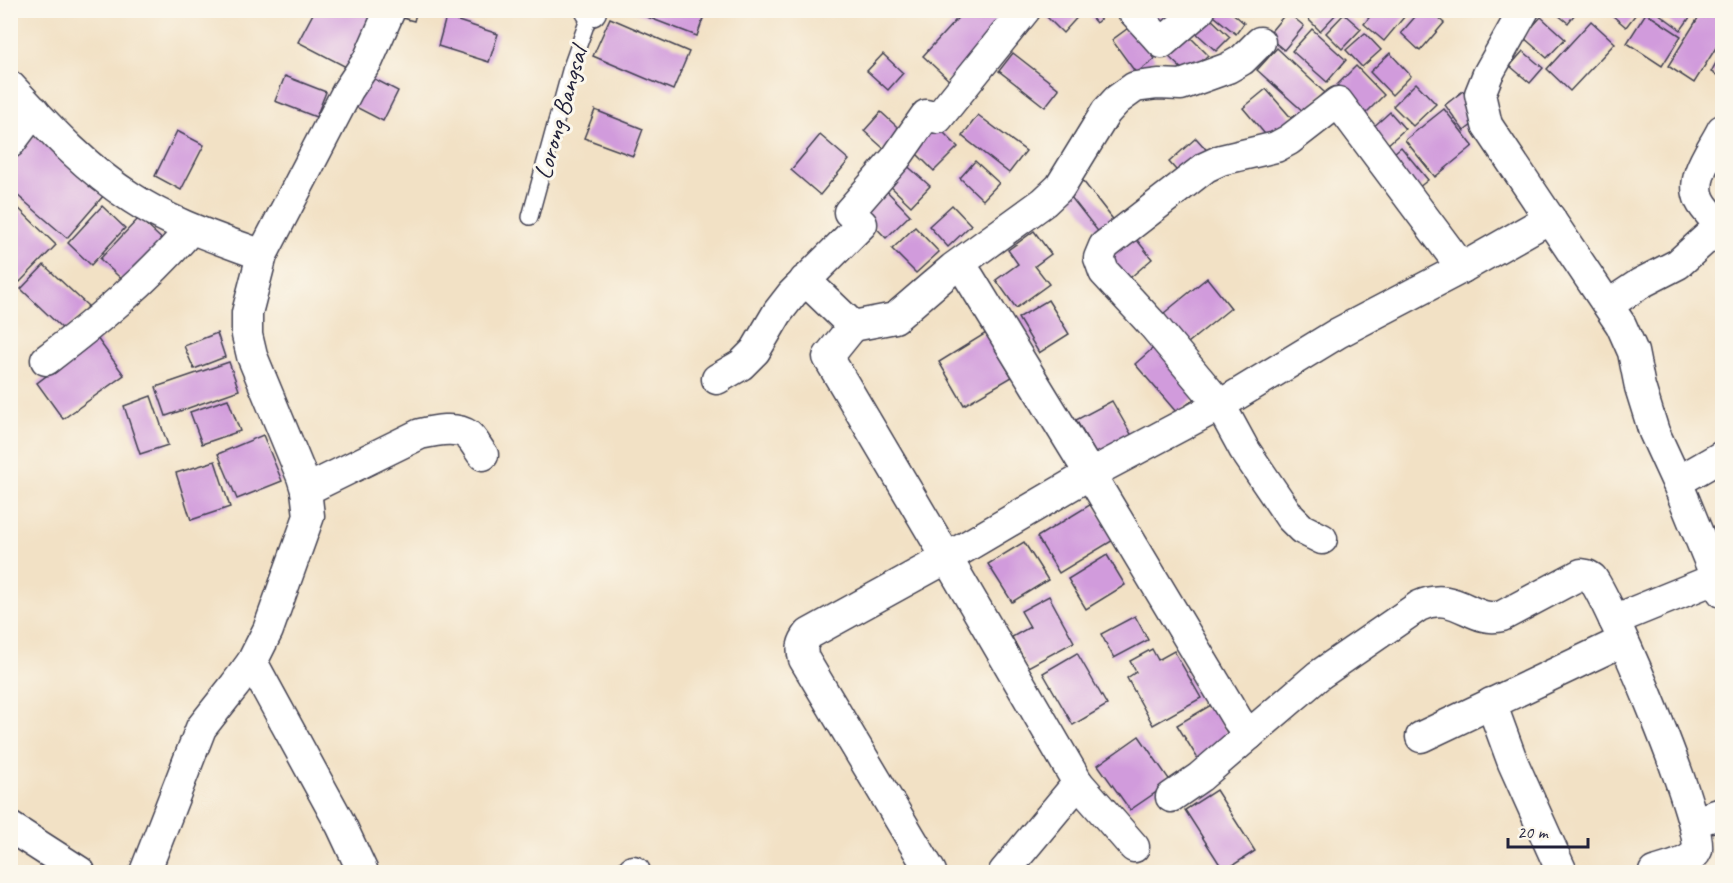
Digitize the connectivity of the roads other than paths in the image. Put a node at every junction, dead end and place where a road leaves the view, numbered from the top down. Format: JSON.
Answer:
{"nodes":[{"id":1,"x":390,"y":10,"type":"edge"},
{"id":2,"x":1026,"y":10,"type":"edge"},
{"id":3,"x":1132,"y":10,"type":"edge"},
{"id":4,"x":1200,"y":10,"type":"edge"},
{"id":5,"x":1524,"y":10,"type":"edge"},
{"id":6,"x":591,"y":11,"type":"edge"},
{"id":7,"x":1260,"y":42,"type":"dead end"},
{"id":8,"x":10,"y":86,"type":"edge"},
{"id":9,"x":34,"y":111,"type":"junction"},
{"id":10,"x":1722,"y":130,"type":"edge"},
{"id":11,"x":10,"y":143,"type":"edge"},
{"id":12,"x":530,"y":217,"type":"dead end"},
{"id":13,"x":1550,"y":218,"type":"junction"},
{"id":14,"x":1722,"y":225,"type":"edge"},
{"id":15,"x":191,"y":229,"type":"junction"},
{"id":16,"x":262,"y":255,"type":"junction"},
{"id":17,"x":1462,"y":268,"type":"junction"},
{"id":18,"x":969,"y":277,"type":"dead end"},
{"id":19,"x":805,"y":280,"type":"junction"},
{"id":20,"x":1608,"y":305,"type":"junction"},
{"id":21,"x":853,"y":326,"type":"junction"},
{"id":22,"x":46,"y":360,"type":"dead end"},
{"id":23,"x":717,"y":379,"type":"dead end"},
{"id":24,"x":1220,"y":405,"type":"junction"},
{"id":25,"x":483,"y":454,"type":"dead end"},
{"id":26,"x":1722,"y":456,"type":"edge"},
{"id":27,"x":1090,"y":474,"type":"junction"},
{"id":28,"x":1677,"y":482,"type":"junction"},
{"id":29,"x":306,"y":490,"type":"junction"},
{"id":30,"x":1322,"y":539,"type":"dead end"},
{"id":31,"x":947,"y":558,"type":"junction"},
{"id":32,"x":1720,"y":583,"type":"edge"},
{"id":33,"x":1618,"y":631,"type":"junction"},
{"id":34,"x":252,"y":662,"type":"junction"},
{"id":35,"x":1491,"y":703,"type":"junction"},
{"id":36,"x":1249,"y":735,"type":"junction"},
{"id":37,"x":1421,"y":737,"type":"dead end"},
{"id":38,"x":1078,"y":783,"type":"junction"},
{"id":39,"x":1171,"y":797,"type":"dead end"},
{"id":40,"x":1722,"y":813,"type":"edge"},
{"id":41,"x":1694,"y":822,"type":"junction"},
{"id":42,"x":10,"y":827,"type":"edge"},
{"id":43,"x":1134,"y":846,"type":"dead end"},
{"id":44,"x":80,"y":873,"type":"edge"},
{"id":45,"x":145,"y":873,"type":"edge"},
{"id":46,"x":363,"y":873,"type":"edge"},
{"id":47,"x":931,"y":873,"type":"edge"},
{"id":48,"x":1004,"y":873,"type":"edge"},
{"id":49,"x":1562,"y":873,"type":"edge"},
{"id":50,"x":1654,"y":873,"type":"edge"}],
"edges":[{"from":1,"to":16,"type":"street"},
{"from":2,"to":19,"type":"street"},
{"from":3,"to":4,"type":"street"},
{"from":5,"to":13,"type":"street"},
{"from":6,"to":12,"type":"lane","name":"Lorong Bangsal"},
{"from":7,"to":21,"type":"street"},
{"from":8,"to":9,"type":"street"},
{"from":9,"to":11,"type":"street"},
{"from":9,"to":15,"type":"street"},
{"from":10,"to":14,"type":"street"},
{"from":13,"to":17,"type":"street"},
{"from":13,"to":20,"type":"street"},
{"from":14,"to":20,"type":"street"},
{"from":15,"to":16,"type":"street"},
{"from":15,"to":22,"type":"street"},
{"from":16,"to":29,"type":"street"},
{"from":17,"to":24,"type":"street"},
{"from":17,"to":24,"type":"street"},
{"from":18,"to":27,"type":"street"},
{"from":19,"to":21,"type":"street"},
{"from":19,"to":23,"type":"street"},
{"from":20,"to":28,"type":"street"},
{"from":21,"to":31,"type":"street"},
{"from":24,"to":27,"type":"street"},
{"from":24,"to":30,"type":"street"},
{"from":25,"to":29,"type":"street"},
{"from":26,"to":28,"type":"street"},
{"from":27,"to":31,"type":"street"},
{"from":27,"to":36,"type":"street"},
{"from":28,"to":32,"type":"street"},
{"from":29,"to":34,"type":"street"},
{"from":31,"to":38,"type":"street"},
{"from":31,"to":47,"type":"street"},
{"from":32,"to":33,"type":"street"},
{"from":33,"to":35,"type":"street"},
{"from":33,"to":36,"type":"street"},
{"from":33,"to":41,"type":"street"},
{"from":34,"to":45,"type":"street"},
{"from":34,"to":46,"type":"street"},
{"from":35,"to":37,"type":"street"},
{"from":35,"to":49,"type":"street"},
{"from":36,"to":39,"type":"street"},
{"from":38,"to":43,"type":"street"},
{"from":38,"to":48,"type":"street"},
{"from":40,"to":41,"type":"street"},
{"from":41,"to":50,"type":"street"},
{"from":42,"to":44,"type":"street"}]}
